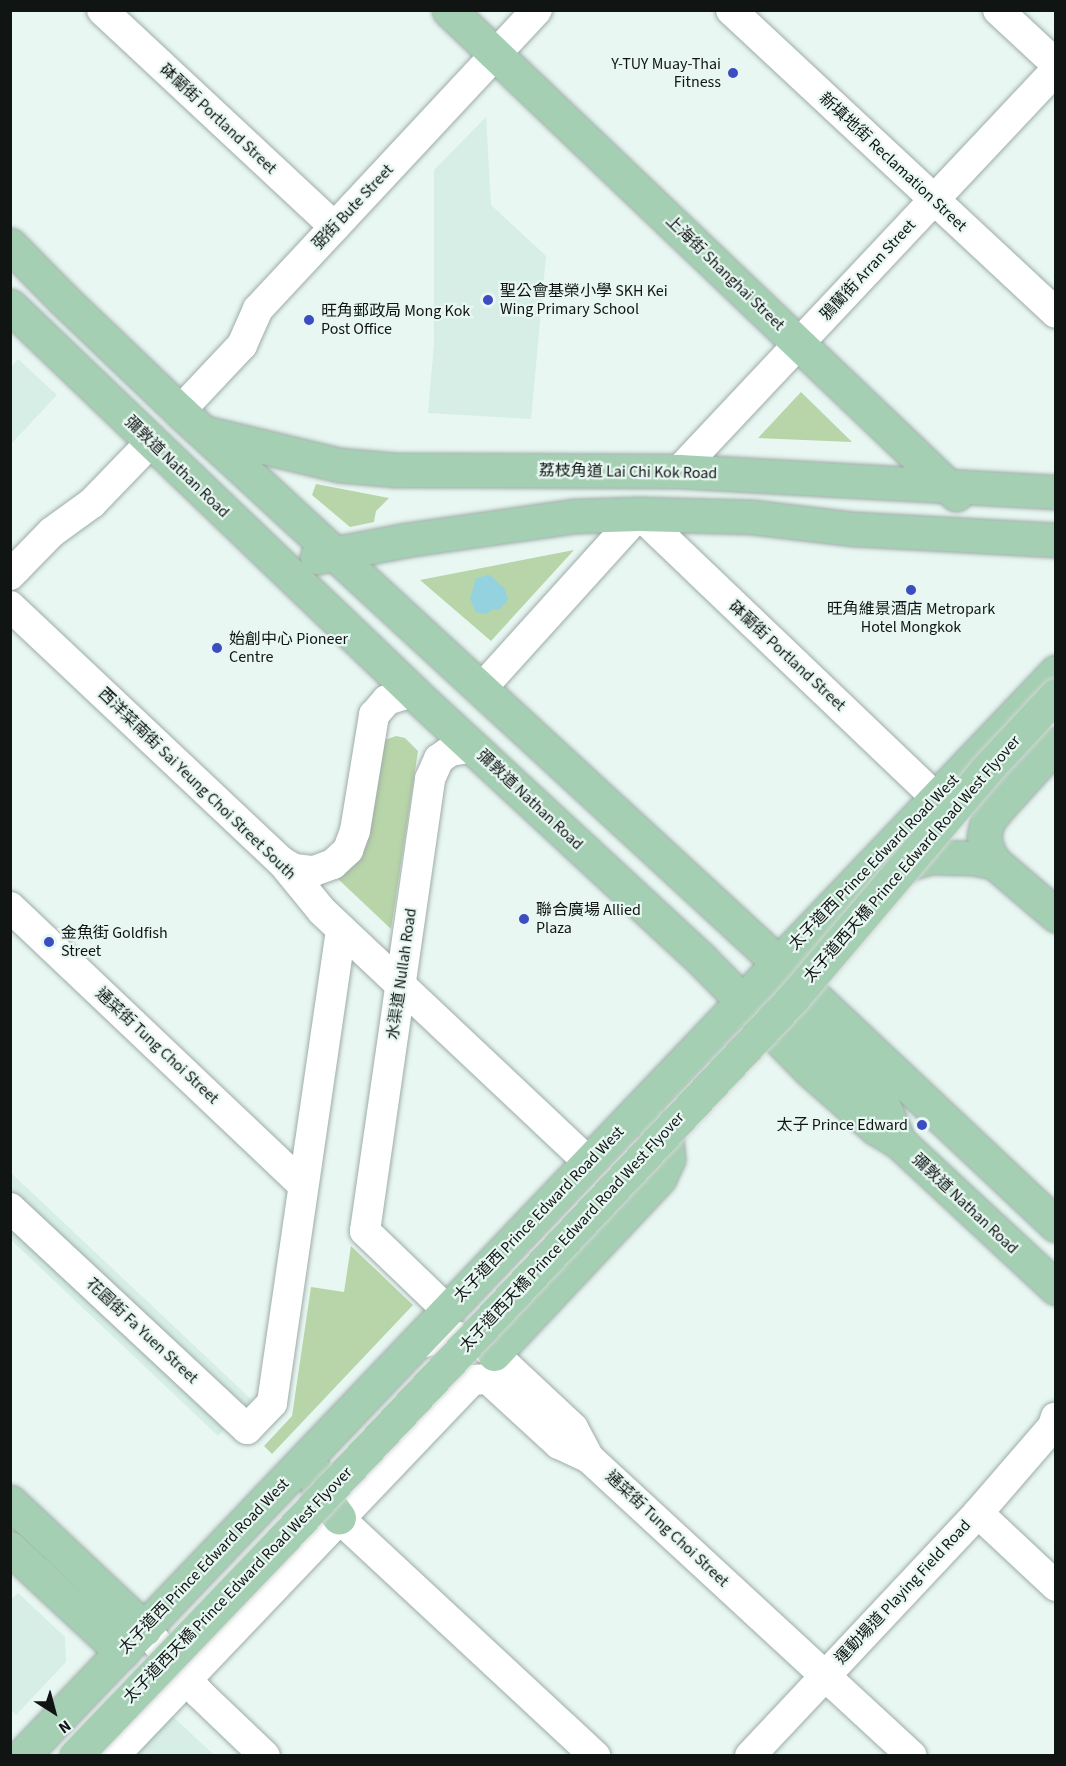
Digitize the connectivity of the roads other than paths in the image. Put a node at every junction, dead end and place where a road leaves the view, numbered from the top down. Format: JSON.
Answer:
{"nodes":[{"id":1,"x":102,"y":10,"type":"edge"},
{"id":2,"x":449,"y":10,"type":"edge"},
{"id":3,"x":537,"y":10,"type":"edge"},
{"id":4,"x":731,"y":10,"type":"edge"},
{"id":5,"x":998,"y":10,"type":"edge"},
{"id":6,"x":496,"y":55,"type":"junction"},
{"id":7,"x":1056,"y":64,"type":"edge"},
{"id":8,"x":1056,"y":70,"type":"edge"},
{"id":9,"x":934,"y":200,"type":"junction"},
{"id":10,"x":335,"y":227,"type":"junction"},
{"id":11,"x":10,"y":245,"type":"edge"},
{"id":12,"x":10,"y":306,"type":"edge"},
{"id":13,"x":1056,"y":313,"type":"edge"},
{"id":14,"x":799,"y":343,"type":"junction"},
{"id":15,"x":180,"y":411,"type":"junction"},
{"id":16,"x":204,"y":433,"type":"junction"},
{"id":17,"x":151,"y":442,"type":"junction"},
{"id":18,"x":679,"y":471,"type":"junction"},
{"id":19,"x":950,"y":488,"type":"junction"},
{"id":20,"x":1056,"y":492,"type":"edge"},
{"id":21,"x":639,"y":514,"type":"junction"},
{"id":22,"x":1000,"y":537,"type":"junction"},
{"id":23,"x":1056,"y":540,"type":"edge"},
{"id":24,"x":334,"y":554,"type":"junction"},
{"id":25,"x":280,"y":565,"type":"junction"},
{"id":26,"x":10,"y":575,"type":"edge"},
{"id":27,"x":10,"y":606,"type":"edge"},
{"id":28,"x":1056,"y":672,"type":"edge"},
{"id":29,"x":481,"y":689,"type":"junction"},
{"id":30,"x":416,"y":695,"type":"junction"},
{"id":31,"x":1056,"y":695,"type":"edge"},
{"id":32,"x":1056,"y":744,"type":"edge"},
{"id":33,"x":477,"y":751,"type":"junction"},
{"id":34,"x":936,"y":798,"type":"junction"},
{"id":35,"x":282,"y":862,"type":"junction"},
{"id":36,"x":994,"y":862,"type":"junction"},
{"id":37,"x":854,"y":882,"type":"junction"},
{"id":38,"x":10,"y":907,"type":"edge"},
{"id":39,"x":1056,"y":915,"type":"edge"},
{"id":40,"x":340,"y":929,"type":"junction"},
{"id":41,"x":761,"y":981,"type":"junction"},
{"id":42,"x":400,"y":985,"type":"junction"},
{"id":43,"x":638,"y":1110,"type":"junction"},
{"id":44,"x":589,"y":1162,"type":"junction"},
{"id":45,"x":303,"y":1185,"type":"junction"},
{"id":46,"x":10,"y":1208,"type":"edge"},
{"id":47,"x":1056,"y":1225,"type":"edge"},
{"id":48,"x":1056,"y":1288,"type":"edge"},
{"id":49,"x":447,"y":1310,"type":"junction"},
{"id":50,"x":414,"y":1346,"type":"junction"},
{"id":51,"x":487,"y":1366,"type":"junction"},
{"id":52,"x":1055,"y":1423,"type":"edge"},
{"id":53,"x":313,"y":1452,"type":"junction"},
{"id":54,"x":10,"y":1502,"type":"edge"},
{"id":55,"x":978,"y":1513,"type":"junction"},
{"id":56,"x":339,"y":1518,"type":"junction"},
{"id":57,"x":10,"y":1548,"type":"edge"},
{"id":58,"x":1056,"y":1586,"type":"edge"},
{"id":59,"x":144,"y":1629,"type":"junction"},
{"id":60,"x":122,"y":1652,"type":"junction"},
{"id":61,"x":825,"y":1676,"type":"junction"},
{"id":62,"x":188,"y":1681,"type":"junction"},
{"id":63,"x":22,"y":1755,"type":"edge"},
{"id":64,"x":75,"y":1755,"type":"edge"},
{"id":65,"x":114,"y":1755,"type":"edge"},
{"id":66,"x":265,"y":1755,"type":"edge"},
{"id":67,"x":595,"y":1755,"type":"edge"},
{"id":68,"x":750,"y":1755,"type":"edge"},
{"id":69,"x":912,"y":1755,"type":"edge"}],
"edges":[{"from":1,"to":10,"type":"street","name":"砵蘭街 Portland Street"},
{"from":2,"to":6,"type":"main road","name":"上海街 Shanghai Street"},
{"from":3,"to":6,"type":"street","name":"弼街 Bute Street"},
{"from":4,"to":9,"type":"street","name":"新填地街 Reclamation Street"},
{"from":5,"to":7,"type":"street"},
{"from":6,"to":10,"type":"street","name":"弼街 Bute Street"},
{"from":6,"to":14,"type":"main road","name":"上海街 Shanghai Street"},
{"from":8,"to":9,"type":"street","name":"鴉蘭街 Arran Street"},
{"from":9,"to":13,"type":"street","name":"新填地街 Reclamation Street"},
{"from":9,"to":14,"type":"street","name":"鴉蘭街 Arran Street"},
{"from":10,"to":15,"type":"street","name":"弼街 Bute Street"},
{"from":11,"to":15,"type":"main road","name":"彌敦道 Nathan Road"},
{"from":12,"to":17,"type":"main road","name":"彌敦道 Nathan Road"},
{"from":14,"to":18,"type":"street","name":"鴉蘭街 Arran Street"},
{"from":14,"to":19,"type":"main road","name":"上海街 Shanghai Street"},
{"from":15,"to":16,"type":"main road","name":"彌敦道 Nathan Road"},
{"from":16,"to":18,"type":"main road","name":"荔枝角道 Lai Chi Kok Road"},
{"from":16,"to":24,"type":"main road","name":"彌敦道 Nathan Road"},
{"from":17,"to":25,"type":"main road","name":"彌敦道 Nathan Road"},
{"from":17,"to":26,"type":"street"},
{"from":18,"to":19,"type":"main road","name":"荔枝角道 Lai Chi Kok Road"},
{"from":19,"to":20,"type":"main road","name":"荔枝角道 Lai Chi Kok Road"},
{"from":19,"to":22,"type":"main road","name":"上海街 Shanghai Street"},
{"from":21,"to":22,"type":"main road"},
{"from":21,"to":24,"type":"main road"},
{"from":21,"to":29,"type":"street"},
{"from":21,"to":34,"type":"street","name":"砵蘭街 Portland Street"},
{"from":22,"to":23,"type":"main road"},
{"from":24,"to":25,"type":"main road"},
{"from":24,"to":29,"type":"main road","name":"彌敦道 Nathan Road"},
{"from":25,"to":30,"type":"main road","name":"彌敦道 Nathan Road"},
{"from":27,"to":35,"type":"street","name":"西洋菜南街 Sai Yeung Choi Street South"},
{"from":28,"to":34,"type":"main road","name":"太子道西 Prince Edward Road West"},
{"from":29,"to":41,"type":"main road","name":"彌敦道 Nathan Road"},
{"from":30,"to":33,"type":"main road","name":"彌敦道 Nathan Road"},
{"from":30,"to":35,"type":"street"},
{"from":31,"to":64,"type":"main road","name":"太子道西天橋 Prince Edward Road West Flyover","bridge":true},
{"from":32,"to":36,"type":"main road"},
{"from":33,"to":41,"type":"main road","name":"彌敦道 Nathan Road"},
{"from":33,"to":42,"type":"street","name":"水渠道 Nullah Road"},
{"from":34,"to":37,"type":"main road","name":"太子道西 Prince Edward Road West"},
{"from":35,"to":40,"type":"street","name":"西洋菜南街 Sai Yeung Choi Street South"},
{"from":36,"to":37,"type":"main road"},
{"from":36,"to":39,"type":"main road"},
{"from":37,"to":41,"type":"main road","name":"太子道西 Prince Edward Road West"},
{"from":38,"to":45,"type":"street","name":"通菜街 Tung Choi Street"},
{"from":40,"to":42,"type":"street","name":"西洋菜南街 Sai Yeung Choi Street South"},
{"from":40,"to":45,"type":"street"},
{"from":41,"to":43,"type":"main road","name":"太子道西 Prince Edward Road West"},
{"from":41,"to":47,"type":"main road","name":"彌敦道 Nathan Road"},
{"from":41,"to":48,"type":"main road","name":"彌敦道 Nathan Road"},
{"from":42,"to":44,"type":"street","name":"西洋菜南街 Sai Yeung Choi Street South"},
{"from":42,"to":49,"type":"street","name":"水渠道 Nullah Road"},
{"from":43,"to":44,"type":"main road","name":"太子道西 Prince Edward Road West"},
{"from":43,"to":51,"type":"main road"},
{"from":44,"to":49,"type":"main road","name":"太子道西 Prince Edward Road West"},
{"from":45,"to":46,"type":"street","name":"花園街 Fa Yuen Street"},
{"from":49,"to":50,"type":"main road","name":"太子道西 Prince Edward Road West"},
{"from":50,"to":51,"type":"street","name":"通菜街 Tung Choi Street"},
{"from":50,"to":53,"type":"main road","name":"太子道西 Prince Edward Road West"},
{"from":51,"to":56,"type":"street"},
{"from":51,"to":61,"type":"street","name":"通菜街 Tung Choi Street"},
{"from":52,"to":55,"type":"street","name":"運動場道 Playing Field Road"},
{"from":53,"to":56,"type":"main road"},
{"from":53,"to":59,"type":"main road","name":"太子道西 Prince Edward Road West"},
{"from":54,"to":59,"type":"main road"},
{"from":55,"to":58,"type":"street"},
{"from":55,"to":61,"type":"street","name":"運動場道 Playing Field Road"},
{"from":56,"to":62,"type":"street"},
{"from":56,"to":67,"type":"street"},
{"from":57,"to":60,"type":"main road"},
{"from":59,"to":60,"type":"main road","name":"太子道西 Prince Edward Road West"},
{"from":59,"to":62,"type":"street"},
{"from":60,"to":63,"type":"main road","name":"太子道西 Prince Edward Road West"},
{"from":61,"to":68,"type":"street","name":"運動場道 Playing Field Road"},
{"from":61,"to":69,"type":"street","name":"通菜街 Tung Choi Street"},
{"from":62,"to":65,"type":"street"},
{"from":62,"to":66,"type":"street"}]}
